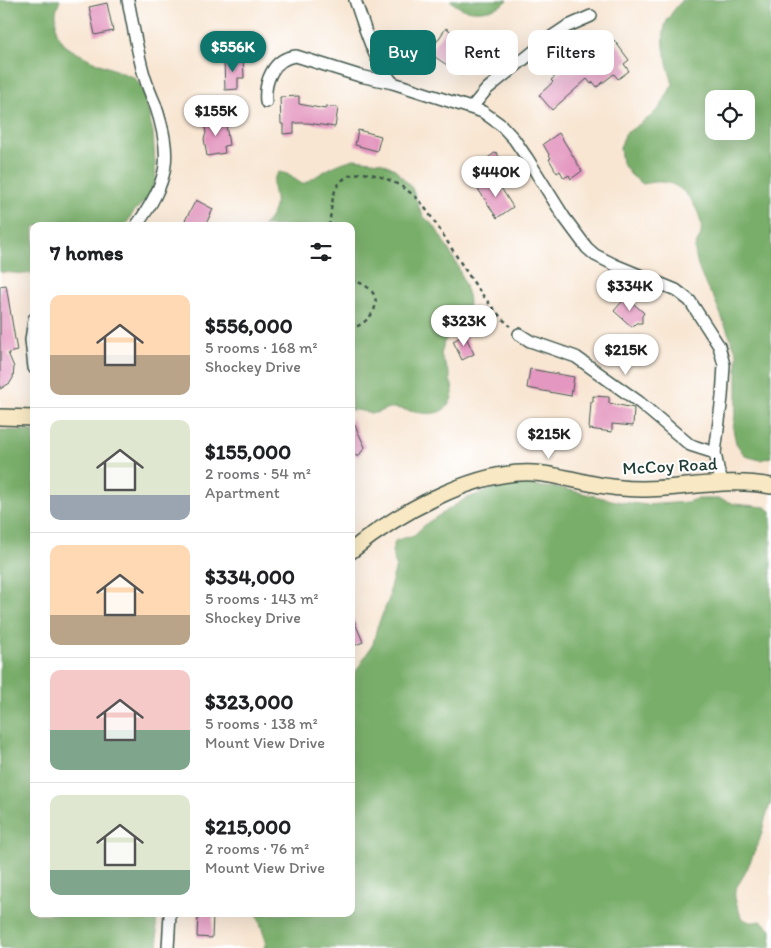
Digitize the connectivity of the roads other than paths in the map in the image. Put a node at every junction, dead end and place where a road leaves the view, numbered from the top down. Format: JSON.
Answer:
{"nodes":[{"id":1,"x":128,"y":0,"type":"edge"},
{"id":2,"x":355,"y":0,"type":"edge"},
{"id":3,"x":591,"y":16,"type":"dead end"},
{"id":4,"x":393,"y":83,"type":"junction"},
{"id":5,"x":266,"y":102,"type":"dead end"},
{"id":6,"x":472,"y":107,"type":"junction"},
{"id":7,"x":139,"y":222,"type":"edge"},
{"id":8,"x":519,"y":334,"type":"road end"},
{"id":9,"x":0,"y":417,"type":"edge"},
{"id":10,"x":30,"y":418,"type":"edge"},
{"id":11,"x":715,"y":453,"type":"junction"},
{"id":12,"x":723,"y":482,"type":"junction"},
{"id":13,"x":771,"y":486,"type":"edge"},
{"id":14,"x":355,"y":548,"type":"edge"},
{"id":15,"x":170,"y":917,"type":"edge"},
{"id":16,"x":168,"y":948,"type":"edge"}],
"edges":[{"from":1,"to":7,"type":"street"},
{"from":2,"to":4,"type":"street"},
{"from":3,"to":6,"type":"street"},
{"from":4,"to":5,"type":"street"},
{"from":4,"to":6,"type":"street"},
{"from":6,"to":11,"type":"street"},
{"from":8,"to":11,"type":"street"},
{"from":9,"to":10,"type":"street"},
{"from":11,"to":12,"type":"street"},
{"from":12,"to":13,"type":"street","name":"McCoy Road"},
{"from":12,"to":14,"type":"street","name":"McCoy Road"},
{"from":15,"to":16,"type":"street"}]}
